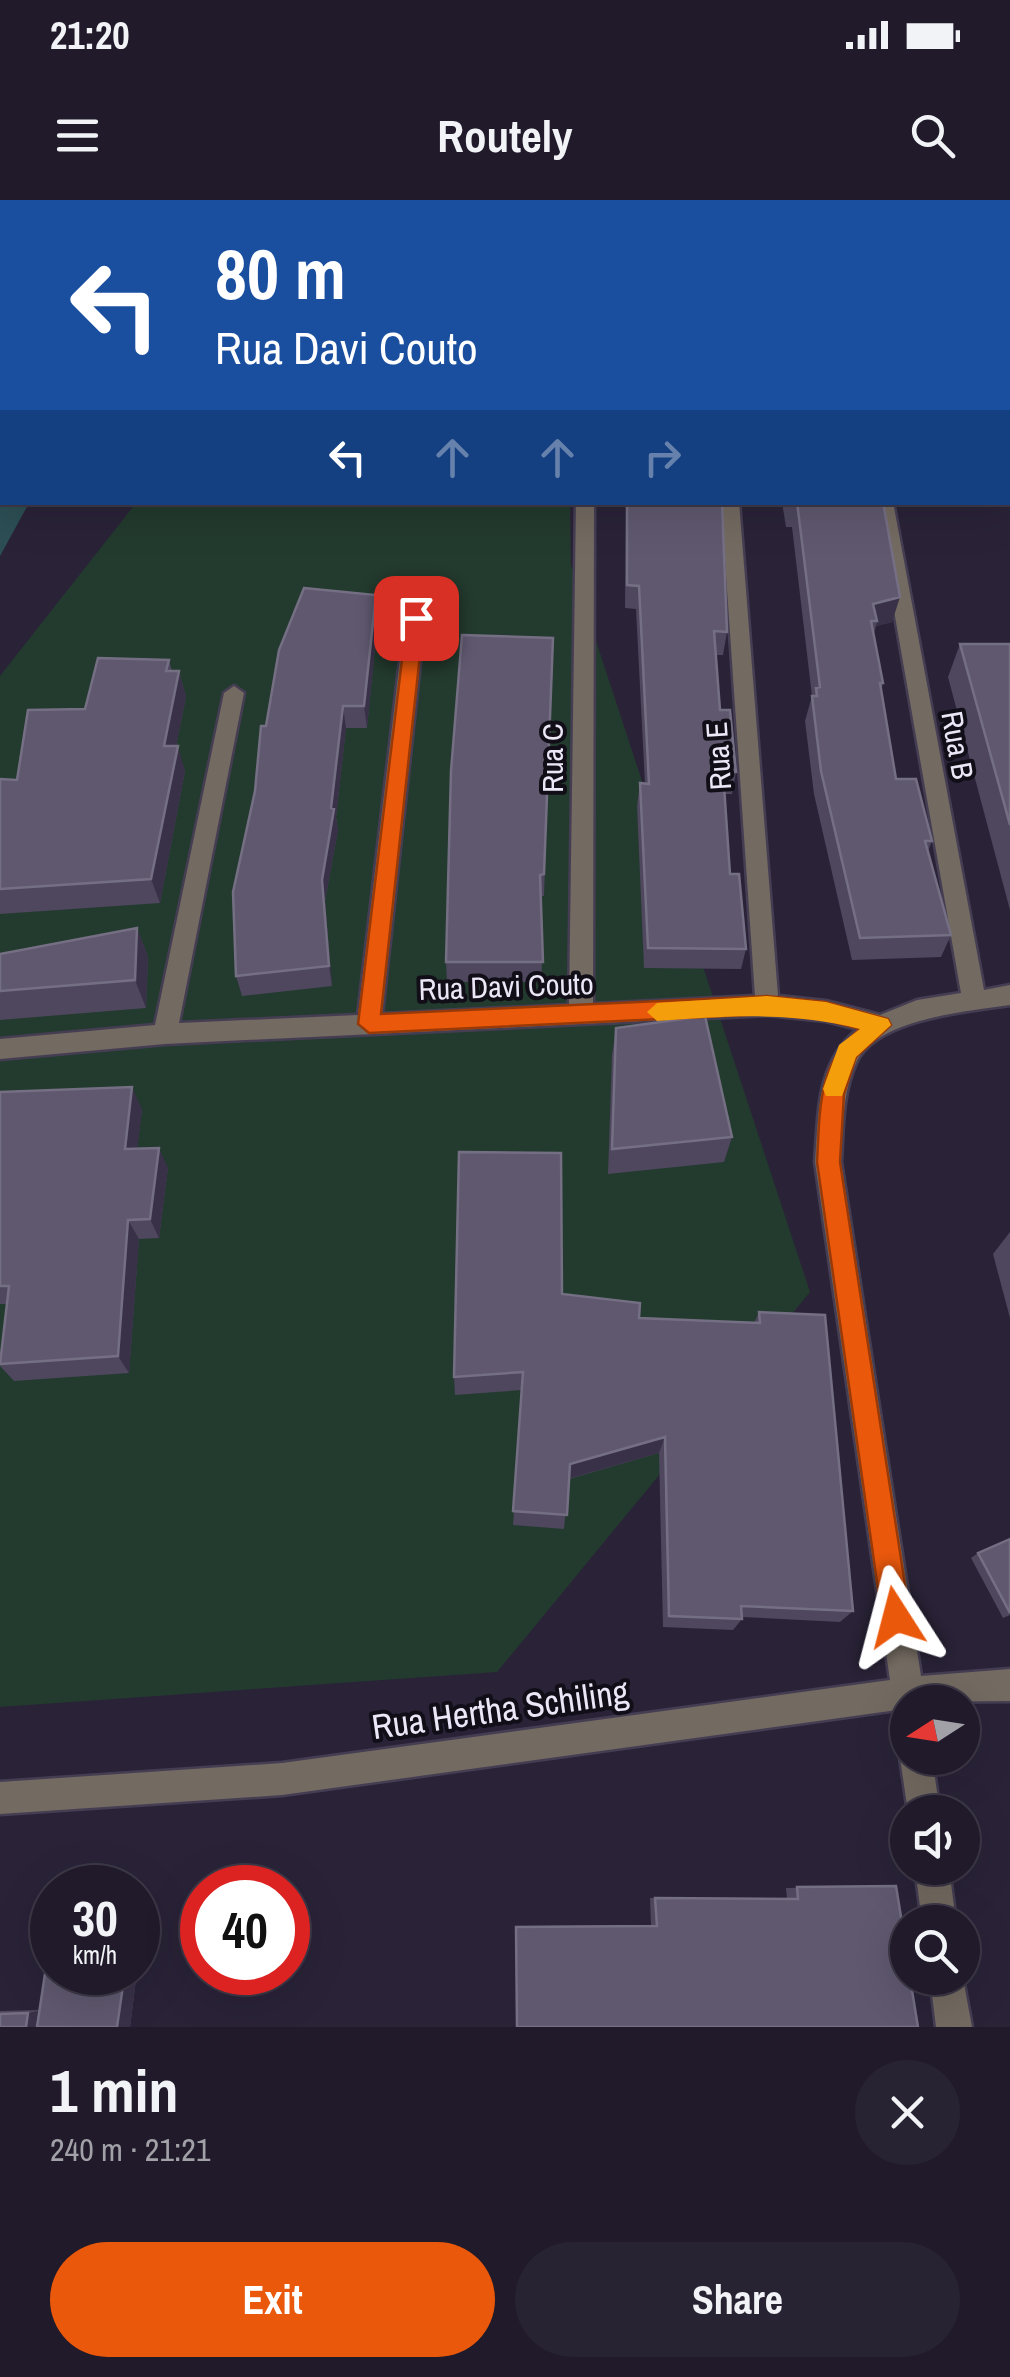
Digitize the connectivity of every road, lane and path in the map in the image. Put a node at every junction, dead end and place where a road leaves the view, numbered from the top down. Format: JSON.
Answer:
{"nodes":[{"id":1,"x":585,"y":505,"type":"edge"},
{"id":2,"x":730,"y":505,"type":"edge"},
{"id":3,"x":885,"y":505,"type":"edge"},
{"id":4,"x":416,"y":618,"type":"dead end"},
{"id":5,"x":234,"y":693,"type":"dead end"},
{"id":6,"x":1010,"y":995,"type":"edge"},
{"id":7,"x":974,"y":998,"type":"junction"},
{"id":8,"x":767,"y":1005,"type":"junction"},
{"id":9,"x":580,"y":1015,"type":"junction"},
{"id":10,"x":369,"y":1024,"type":"junction"},
{"id":11,"x":880,"y":1025,"type":"junction"},
{"id":12,"x":165,"y":1034,"type":"junction"},
{"id":13,"x":0,"y":1049,"type":"edge"},
{"id":14,"x":906,"y":1685,"type":"edge"},
{"id":15,"x":1010,"y":1685,"type":"edge"},
{"id":16,"x":980,"y":1689,"type":"edge"},
{"id":17,"x":890,"y":1700,"type":"edge"},
{"id":18,"x":0,"y":1798,"type":"edge"},
{"id":19,"x":949,"y":1995,"type":"edge"},
{"id":20,"x":954,"y":2027,"type":"edge"}],
"edges":[{"from":1,"to":9,"type":"street","name":"Rua C"},
{"from":2,"to":8,"type":"street","name":"Rua E"},
{"from":3,"to":7,"type":"street","name":"Rua B"},
{"from":4,"to":10,"type":"street"},
{"from":5,"to":12,"type":"street"},
{"from":6,"to":7,"type":"street"},
{"from":7,"to":11,"type":"street"},
{"from":8,"to":9,"type":"street","name":"Rua Davi Couto"},
{"from":8,"to":11,"type":"street","name":"Rua Davi Couto"},
{"from":9,"to":10,"type":"street","name":"Rua Davi Couto"},
{"from":10,"to":12,"type":"street","name":"Rua Davi Couto"},
{"from":11,"to":14,"type":"street"},
{"from":12,"to":13,"type":"street","name":"Rua Davi Couto"},
{"from":15,"to":16,"type":"street","name":"Rua Hertha Schiling"},
{"from":17,"to":18,"type":"street","name":"Rua Hertha Schiling"},
{"from":19,"to":20,"type":"street"}]}
